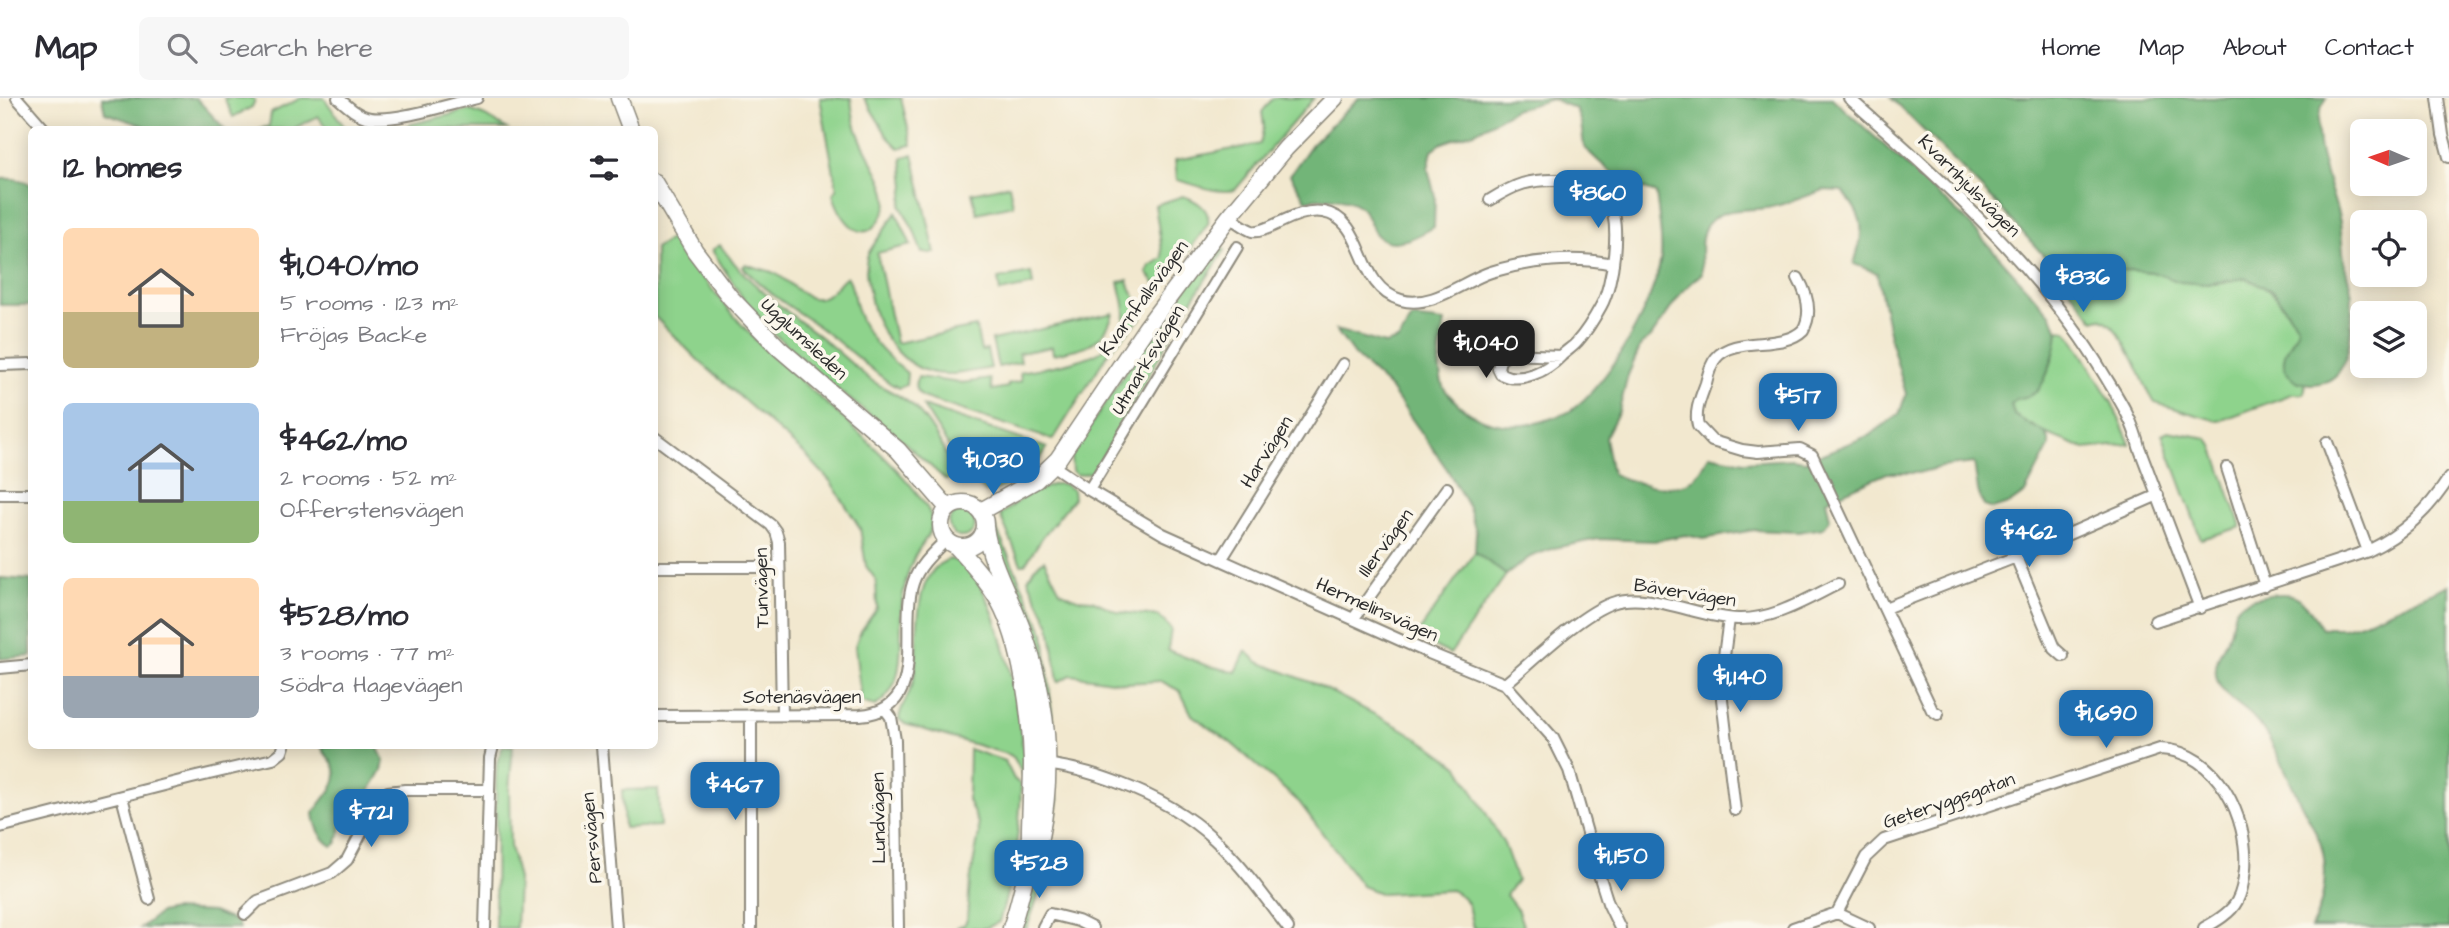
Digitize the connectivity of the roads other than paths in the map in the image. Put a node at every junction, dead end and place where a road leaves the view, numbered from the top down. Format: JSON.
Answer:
{"nodes":[{"id":1,"x":17,"y":98,"type":"edge"},
{"id":2,"x":338,"y":98,"type":"edge"},
{"id":3,"x":477,"y":98,"type":"edge"},
{"id":4,"x":619,"y":98,"type":"edge"},
{"id":5,"x":1335,"y":98,"type":"edge"},
{"id":6,"x":1849,"y":98,"type":"edge"},
{"id":7,"x":2438,"y":98,"type":"edge"},
{"id":8,"x":383,"y":124,"type":"edge"},
{"id":9,"x":42,"y":126,"type":"edge"},
{"id":10,"x":630,"y":126,"type":"edge"},
{"id":11,"x":2449,"y":157,"type":"edge"},
{"id":12,"x":658,"y":189,"type":"edge"},
{"id":13,"x":1490,"y":200,"type":"dead end"},
{"id":14,"x":1229,"y":217,"type":"junction"},
{"id":15,"x":1237,"y":247,"type":"dead end"},
{"id":16,"x":1613,"y":264,"type":"junction"},
{"id":17,"x":1798,"y":278,"type":"dead end"},
{"id":18,"x":1561,"y":356,"type":"junction"},
{"id":19,"x":28,"y":364,"type":"edge"},
{"id":20,"x":1343,"y":364,"type":"dead end"},
{"id":21,"x":0,"y":365,"type":"edge"},
{"id":22,"x":658,"y":440,"type":"edge"},
{"id":23,"x":2327,"y":442,"type":"dead end"},
{"id":24,"x":1052,"y":465,"type":"junction"},
{"id":25,"x":2227,"y":468,"type":"dead end"},
{"id":26,"x":2449,"y":478,"type":"edge"},
{"id":27,"x":1447,"y":488,"type":"dead end"},
{"id":28,"x":1089,"y":490,"type":"junction"},
{"id":29,"x":0,"y":494,"type":"edge"},
{"id":30,"x":28,"y":494,"type":"edge"},
{"id":31,"x":2158,"y":495,"type":"junction"},
{"id":32,"x":948,"y":508,"type":"junction"},
{"id":33,"x":983,"y":519,"type":"junction"},
{"id":34,"x":951,"y":543,"type":"junction"},
{"id":35,"x":2368,"y":551,"type":"junction"},
{"id":36,"x":2016,"y":557,"type":"junction"},
{"id":37,"x":1221,"y":560,"type":"junction"},
{"id":38,"x":658,"y":567,"type":"edge"},
{"id":39,"x":779,"y":567,"type":"junction"},
{"id":40,"x":1838,"y":584,"type":"dead end"},
{"id":41,"x":2265,"y":586,"type":"junction"},
{"id":42,"x":1885,"y":608,"type":"junction"},
{"id":43,"x":2200,"y":608,"type":"junction"},
{"id":44,"x":1354,"y":618,"type":"junction"},
{"id":45,"x":1730,"y":619,"type":"junction"},
{"id":46,"x":2155,"y":621,"type":"dead end"},
{"id":47,"x":2063,"y":656,"type":"dead end"},
{"id":48,"x":28,"y":665,"type":"edge"},
{"id":49,"x":0,"y":667,"type":"edge"},
{"id":50,"x":1505,"y":684,"type":"junction"},
{"id":51,"x":886,"y":709,"type":"junction"},
{"id":52,"x":1938,"y":714,"type":"dead end"},
{"id":53,"x":751,"y":715,"type":"junction"},
{"id":54,"x":782,"y":715,"type":"junction"},
{"id":55,"x":658,"y":716,"type":"edge"},
{"id":56,"x":283,"y":749,"type":"edge"},
{"id":57,"x":492,"y":749,"type":"edge"},
{"id":58,"x":602,"y":749,"type":"edge"},
{"id":59,"x":1040,"y":764,"type":"junction"},
{"id":60,"x":489,"y":790,"type":"junction"},
{"id":61,"x":122,"y":796,"type":"junction"},
{"id":62,"x":1735,"y":810,"type":"dead end"},
{"id":63,"x":0,"y":827,"type":"edge"},
{"id":64,"x":149,"y":899,"type":"dead end"},
{"id":65,"x":1837,"y":913,"type":"junction"},
{"id":66,"x":245,"y":914,"type":"dead end"},
{"id":67,"x":1043,"y":927,"type":"edge"},
{"id":68,"x":485,"y":928,"type":"edge"},
{"id":69,"x":616,"y":928,"type":"edge"},
{"id":70,"x":751,"y":928,"type":"edge"},
{"id":71,"x":898,"y":928,"type":"edge"},
{"id":72,"x":1011,"y":928,"type":"edge"},
{"id":73,"x":1092,"y":928,"type":"edge"},
{"id":74,"x":1288,"y":928,"type":"edge"},
{"id":75,"x":1620,"y":928,"type":"edge"},
{"id":76,"x":1793,"y":928,"type":"edge"},
{"id":77,"x":1869,"y":928,"type":"edge"},
{"id":78,"x":2204,"y":928,"type":"edge"}],
"edges":[{"from":1,"to":9,"type":"street"},
{"from":2,"to":8,"type":"street"},
{"from":3,"to":8,"type":"street"},
{"from":4,"to":10,"type":"street"},
{"from":5,"to":14,"type":"street","name":"Kvarnfallsvägen"},
{"from":6,"to":31,"type":"street","name":"Kvarnhjulsvägen"},
{"from":7,"to":11,"type":"street"},
{"from":12,"to":32,"type":"street","name":"Ugglumsleden"},
{"from":13,"to":16,"type":"street"},
{"from":14,"to":16,"type":"street"},
{"from":14,"to":24,"type":"street","name":"Kvarnfallsvägen"},
{"from":15,"to":28,"type":"street","name":"Utmarksvägen"},
{"from":16,"to":18,"type":"street"},
{"from":17,"to":42,"type":"street"},
{"from":18,"to":18,"type":"street"},
{"from":19,"to":21,"type":"street"},
{"from":20,"to":37,"type":"street","name":"Harvägen"},
{"from":22,"to":39,"type":"street","name":"Tunvägen"},
{"from":23,"to":35,"type":"street"},
{"from":24,"to":28,"type":"street","name":"Hermelinsvägen"},
{"from":24,"to":33,"type":"street","name":"Kvarnfallsvägen"},
{"from":25,"to":41,"type":"street"},
{"from":26,"to":35,"type":"street"},
{"from":27,"to":44,"type":"street","name":"Illervägen"},
{"from":28,"to":37,"type":"street","name":"Hermelinsvägen"},
{"from":29,"to":30,"type":"street"},
{"from":31,"to":36,"type":"street"},
{"from":31,"to":43,"type":"street","name":"Kvarnhjulsvägen"},
{"from":32,"to":33,"type":"street"},
{"from":32,"to":34,"type":"street"},
{"from":33,"to":34,"type":"street"},
{"from":33,"to":59,"type":"street"},
{"from":34,"to":51,"type":"street","name":"Sotenäsvägen"},
{"from":34,"to":59,"type":"street"},
{"from":35,"to":41,"type":"street"},
{"from":36,"to":42,"type":"street"},
{"from":36,"to":47,"type":"street"},
{"from":37,"to":44,"type":"street","name":"Hermelinsvägen"},
{"from":38,"to":39,"type":"street"},
{"from":39,"to":54,"type":"street","name":"Tunvägen"},
{"from":40,"to":45,"type":"street","name":"Bävervägen"},
{"from":41,"to":43,"type":"street"},
{"from":42,"to":52,"type":"street"},
{"from":43,"to":46,"type":"street"},
{"from":44,"to":50,"type":"street","name":"Hermelinsvägen"},
{"from":45,"to":50,"type":"street","name":"Bävervägen"},
{"from":45,"to":62,"type":"street"},
{"from":48,"to":49,"type":"street"},
{"from":50,"to":75,"type":"street","name":"Hermelinsvägen"},
{"from":51,"to":54,"type":"street","name":"Sotenäsvägen"},
{"from":51,"to":71,"type":"street","name":"Lundvägen"},
{"from":53,"to":54,"type":"street","name":"Sotenäsvägen"},
{"from":53,"to":55,"type":"street","name":"Sotenäsvägen"},
{"from":53,"to":70,"type":"street"},
{"from":56,"to":61,"type":"street"},
{"from":57,"to":60,"type":"street"},
{"from":58,"to":69,"type":"street","name":"Persvägen"},
{"from":59,"to":72,"type":"street"},
{"from":59,"to":74,"type":"street"},
{"from":60,"to":66,"type":"street"},
{"from":60,"to":68,"type":"street"},
{"from":61,"to":63,"type":"street"},
{"from":61,"to":64,"type":"street"},
{"from":65,"to":76,"type":"street"},
{"from":65,"to":77,"type":"street"},
{"from":65,"to":78,"type":"street","name":"Geteryggsgatan"},
{"from":67,"to":73,"type":"street"}]}
